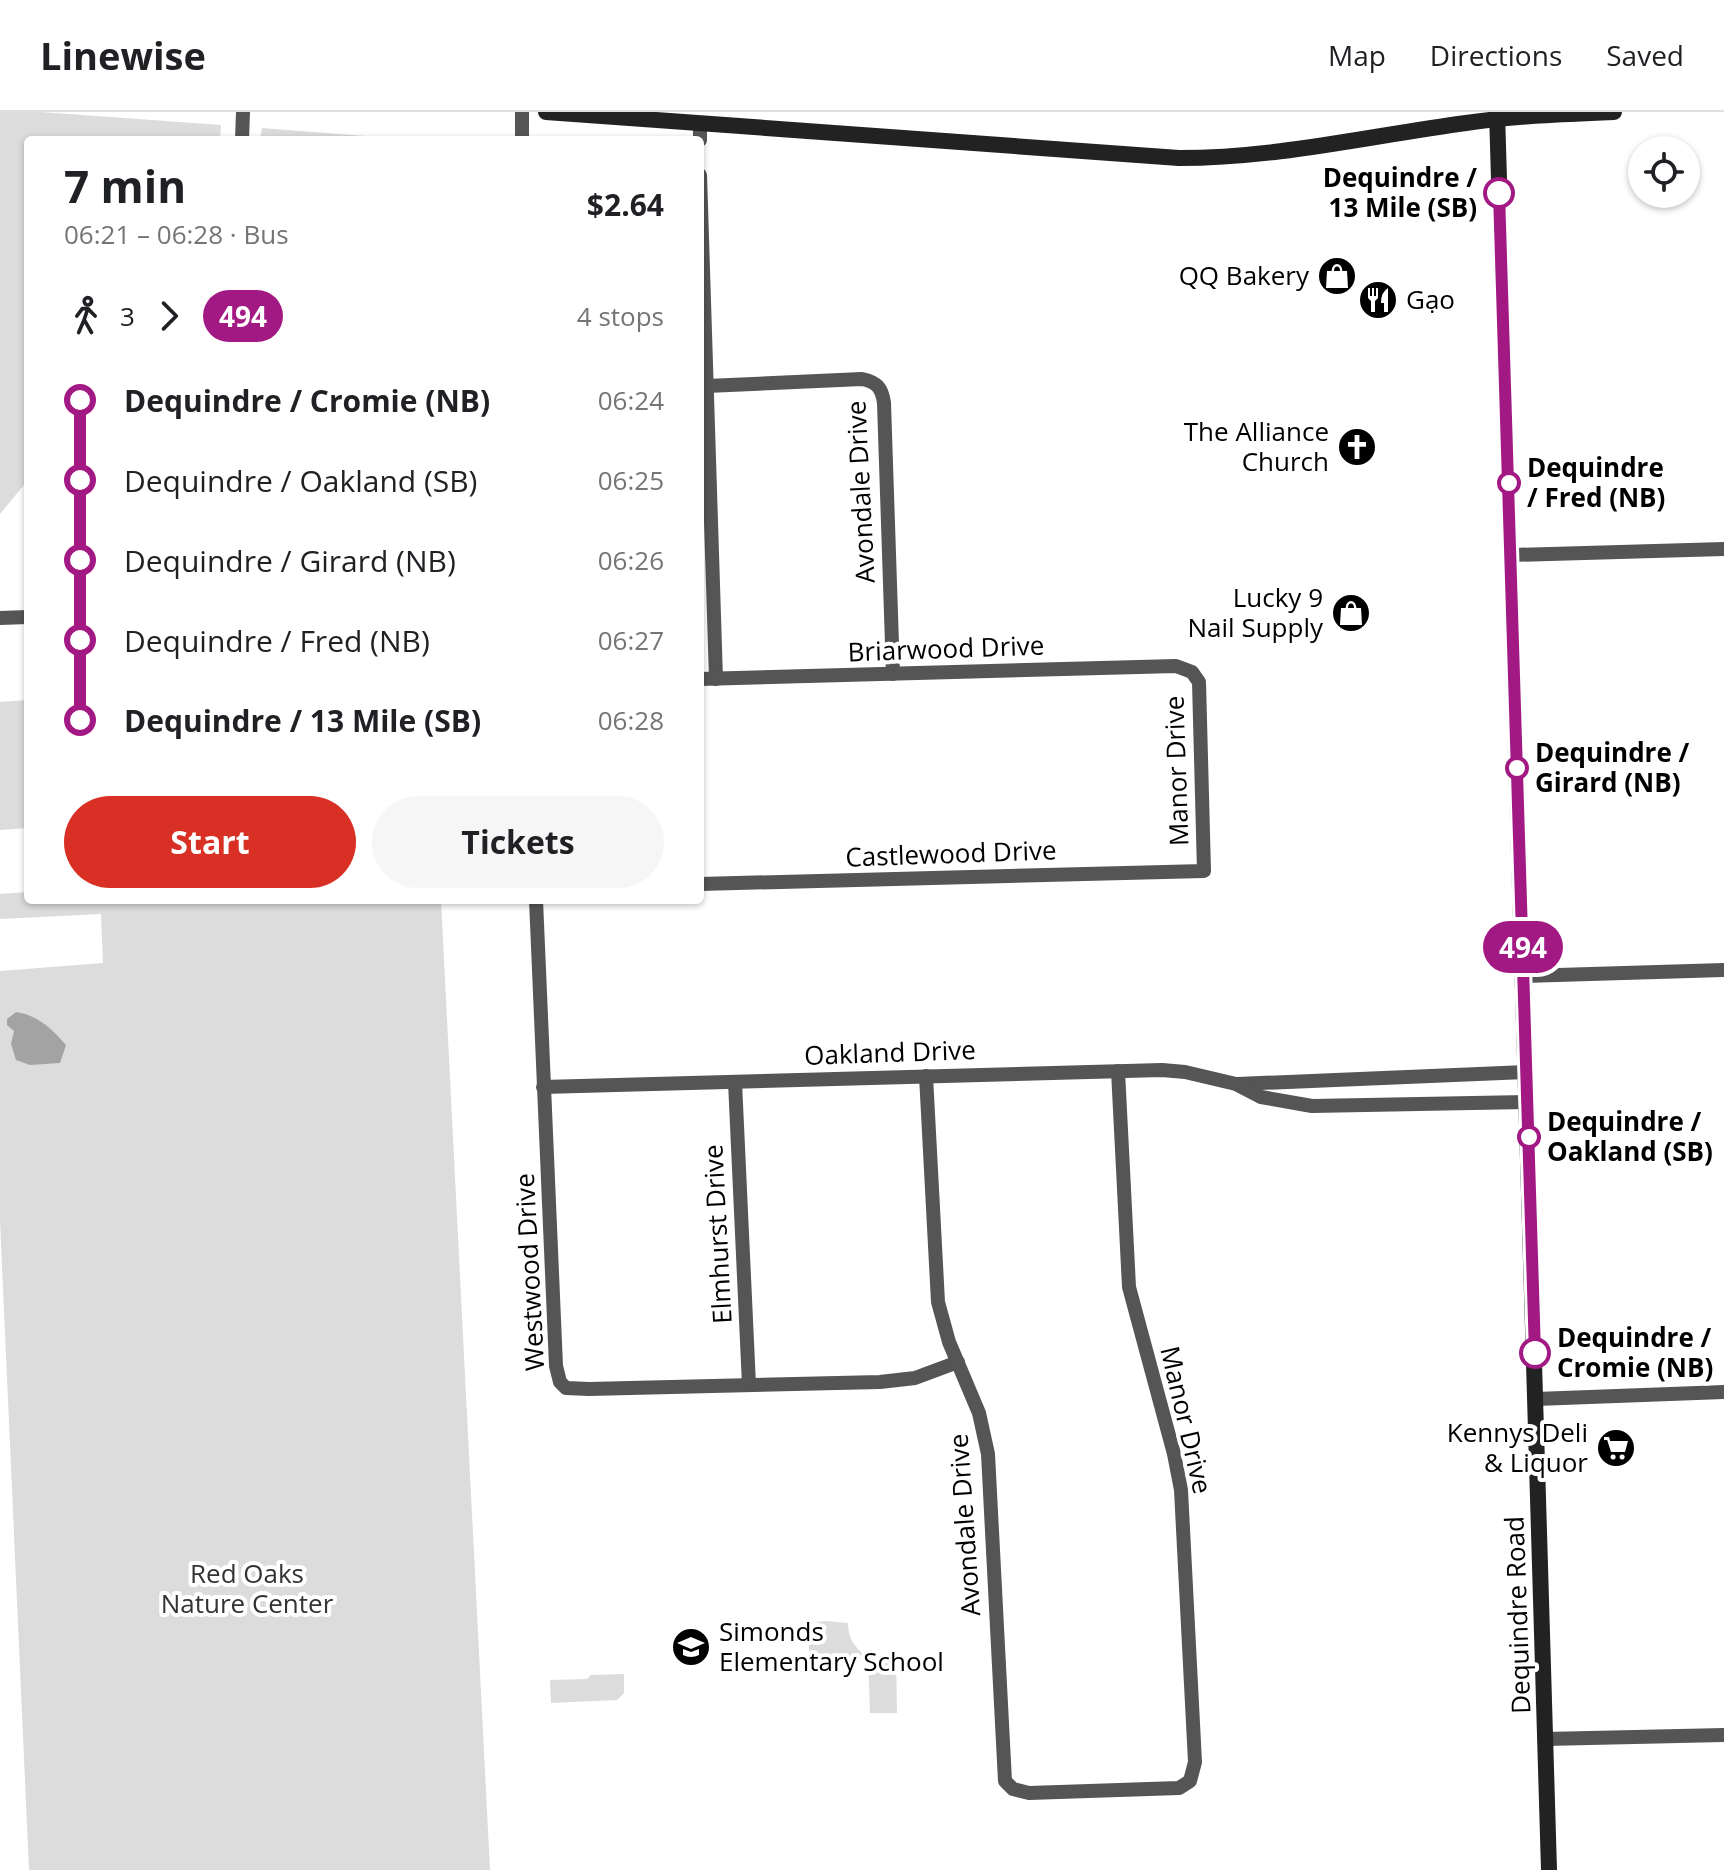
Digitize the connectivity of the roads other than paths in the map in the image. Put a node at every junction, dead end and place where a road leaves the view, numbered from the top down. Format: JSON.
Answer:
{"nodes":[{"id":1,"x":243,"y":112,"type":"edge"},
{"id":2,"x":522,"y":112,"type":"edge"},
{"id":3,"x":546,"y":112,"type":"edge"},
{"id":4,"x":1614,"y":112,"type":"edge"},
{"id":5,"x":1497,"y":116,"type":"edge"},
{"id":6,"x":700,"y":131,"type":"edge"},
{"id":7,"x":242,"y":136,"type":"edge"},
{"id":8,"x":522,"y":136,"type":"edge"},
{"id":9,"x":704,"y":296,"type":"edge"},
{"id":10,"x":707,"y":386,"type":"junction"},
{"id":11,"x":1724,"y":549,"type":"edge"},
{"id":12,"x":1511,"y":555,"type":"junction"},
{"id":13,"x":24,"y":617,"type":"edge"},
{"id":14,"x":0,"y":618,"type":"edge"},
{"id":15,"x":1192,"y":672,"type":"joint"},
{"id":16,"x":893,"y":674,"type":"junction"},
{"id":17,"x":704,"y":679,"type":"edge"},
{"id":18,"x":716,"y":679,"type":"junction"},
{"id":19,"x":1204,"y":871,"type":"joint"},
{"id":20,"x":704,"y":884,"type":"edge"},
{"id":21,"x":536,"y":904,"type":"edge"},
{"id":22,"x":1724,"y":970,"type":"edge"},
{"id":23,"x":1524,"y":976,"type":"junction"},
{"id":24,"x":1118,"y":1071,"type":"junction"},
{"id":25,"x":1527,"y":1072,"type":"junction"},
{"id":26,"x":926,"y":1076,"type":"junction"},
{"id":27,"x":1349,"y":1078,"type":"junction"},
{"id":28,"x":735,"y":1082,"type":"junction"},
{"id":29,"x":1236,"y":1084,"type":"junction"},
{"id":30,"x":543,"y":1087,"type":"junction"},
{"id":31,"x":1527,"y":1102,"type":"junction"},
{"id":32,"x":1350,"y":1106,"type":"junction"},
{"id":33,"x":958,"y":1362,"type":"junction"},
{"id":34,"x":749,"y":1385,"type":"junction"},
{"id":35,"x":1724,"y":1392,"type":"edge"},
{"id":36,"x":1536,"y":1399,"type":"junction"},
{"id":37,"x":1724,"y":1735,"type":"edge"},
{"id":38,"x":1545,"y":1739,"type":"junction"},
{"id":39,"x":1009,"y":1786,"type":"joint"},
{"id":40,"x":1549,"y":1870,"type":"edge"}],
"edges":[{"from":1,"to":7,"type":"street"},
{"from":2,"to":8,"type":"street"},
{"from":3,"to":6,"type":"main road"},
{"from":4,"to":5,"type":"main road"},
{"from":5,"to":6,"type":"main road"},
{"from":5,"to":12,"type":"main road","name":"Dequindre Road"},
{"from":9,"to":10,"type":"street"},
{"from":10,"to":16,"type":"street","name":"Avondale Drive"},
{"from":10,"to":18,"type":"street"},
{"from":11,"to":12,"type":"street"},
{"from":12,"to":23,"type":"main road","name":"Dequindre Road"},
{"from":13,"to":14,"type":"street"},
{"from":15,"to":16,"type":"street","name":"Briarwood Drive"},
{"from":15,"to":19,"type":"street","name":"Manor Drive"},
{"from":16,"to":18,"type":"street","name":"Briarwood Drive"},
{"from":17,"to":18,"type":"street","name":"Briarwood Drive"},
{"from":19,"to":20,"type":"street","name":"Castlewood Drive"},
{"from":21,"to":30,"type":"street","name":"Westwood Drive"},
{"from":22,"to":23,"type":"street"},
{"from":23,"to":25,"type":"main road","name":"Dequindre Road"},
{"from":24,"to":26,"type":"street","name":"Oakland Drive"},
{"from":24,"to":29,"type":"street","name":"Oakland Drive"},
{"from":24,"to":39,"type":"street","name":"Manor Drive"},
{"from":25,"to":27,"type":"street","name":"Oakland Drive"},
{"from":25,"to":31,"type":"main road","name":"Dequindre Road"},
{"from":26,"to":28,"type":"street","name":"Oakland Drive"},
{"from":26,"to":33,"type":"street","name":"Avondale Drive"},
{"from":27,"to":29,"type":"street","name":"Oakland Drive"},
{"from":27,"to":32,"type":"street"},
{"from":28,"to":30,"type":"street","name":"Oakland Drive"},
{"from":28,"to":34,"type":"street","name":"Elmhurst Drive"},
{"from":29,"to":32,"type":"street","name":"Oakland Drive"},
{"from":30,"to":34,"type":"street","name":"Westwood Drive"},
{"from":31,"to":32,"type":"street","name":"Oakland Drive"},
{"from":31,"to":36,"type":"main road","name":"Dequindre Road"},
{"from":33,"to":34,"type":"street","name":"Westwood Drive"},
{"from":33,"to":39,"type":"street","name":"Avondale Drive"},
{"from":35,"to":36,"type":"street"},
{"from":36,"to":38,"type":"main road","name":"Dequindre Road"},
{"from":37,"to":38,"type":"street"},
{"from":38,"to":40,"type":"main road","name":"Dequindre Road"}]}
